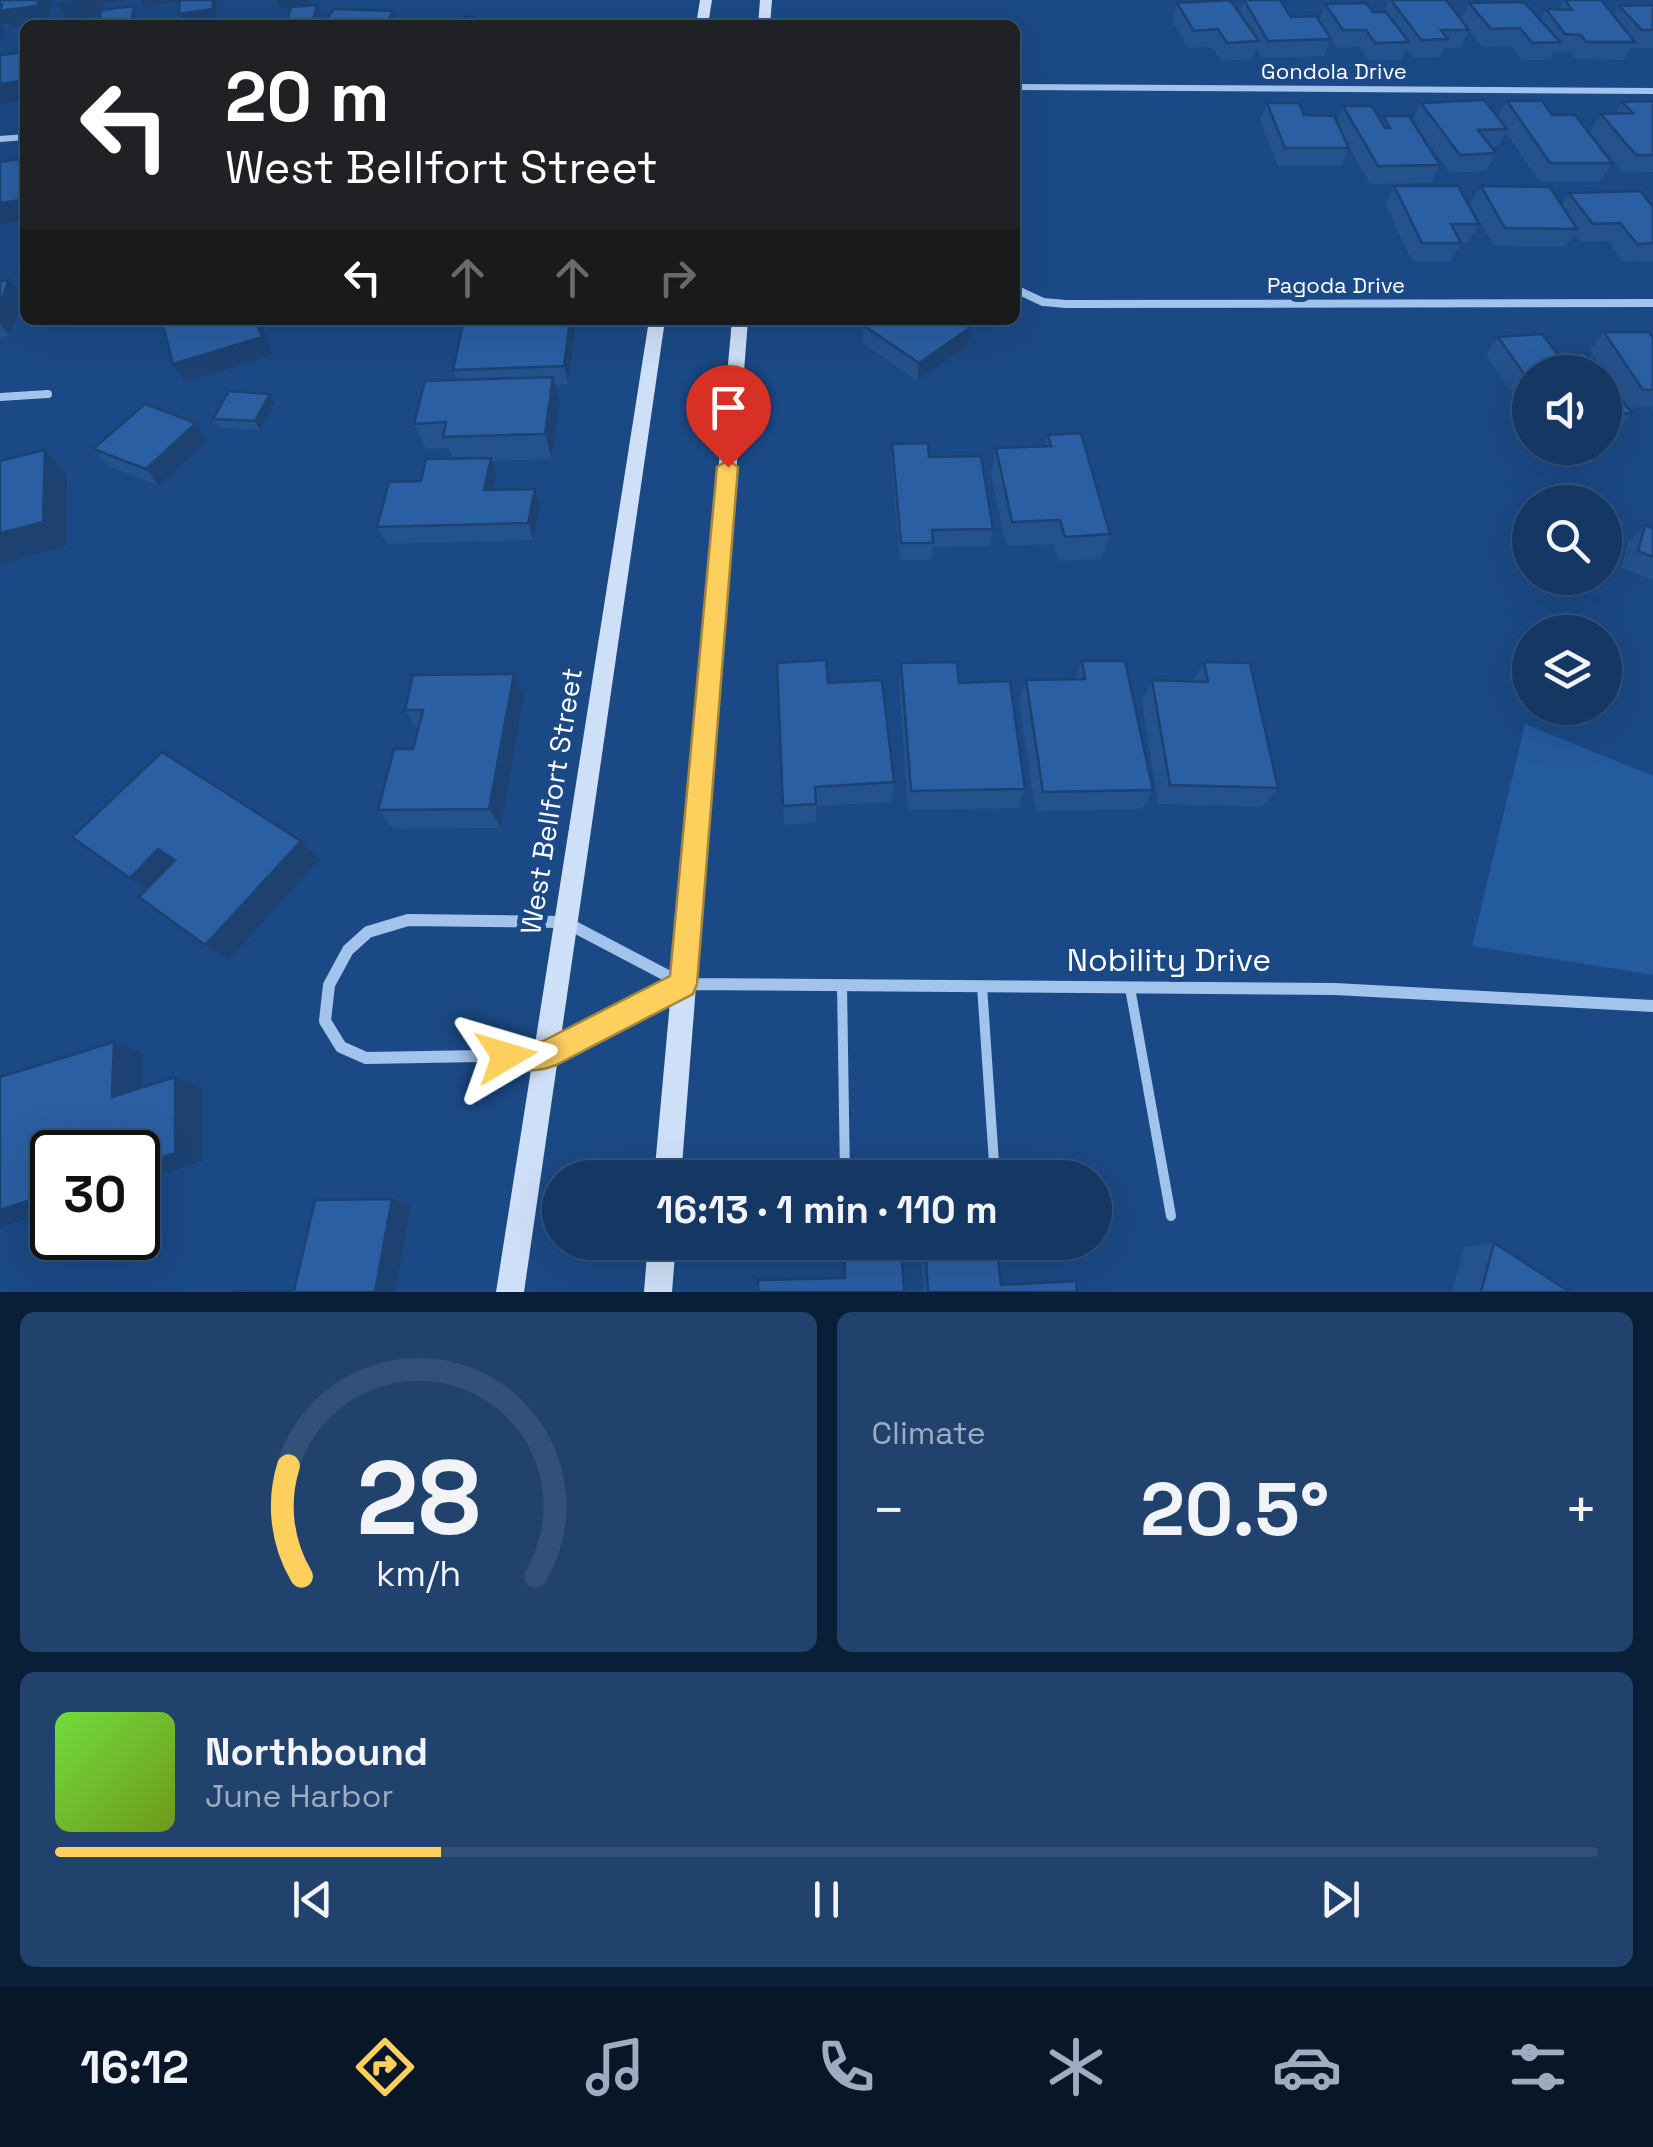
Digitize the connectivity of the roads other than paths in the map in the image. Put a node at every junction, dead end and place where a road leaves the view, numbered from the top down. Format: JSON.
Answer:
{"nodes":[{"id":1,"x":1020,"y":87,"type":"edge"},
{"id":2,"x":1653,"y":91,"type":"edge"},
{"id":3,"x":1020,"y":293,"type":"edge"},
{"id":4,"x":1653,"y":303,"type":"edge"},
{"id":5,"x":656,"y":325,"type":"edge"},
{"id":6,"x":740,"y":325,"type":"edge"},
{"id":7,"x":48,"y":394,"type":"dead end"},
{"id":8,"x":0,"y":398,"type":"edge"},
{"id":9,"x":565,"y":922,"type":"junction"},
{"id":10,"x":683,"y":984,"type":"junction"},
{"id":11,"x":842,"y":986,"type":"junction"},
{"id":12,"x":982,"y":986,"type":"junction"},
{"id":13,"x":1130,"y":988,"type":"junction"},
{"id":14,"x":1653,"y":1006,"type":"edge"},
{"id":15,"x":546,"y":1055,"type":"junction"},
{"id":16,"x":668,"y":1160,"type":"edge"},
{"id":17,"x":845,"y":1160,"type":"edge"},
{"id":18,"x":994,"y":1160,"type":"edge"},
{"id":19,"x":1171,"y":1216,"type":"dead end"},
{"id":20,"x":661,"y":1260,"type":"edge"},
{"id":21,"x":510,"y":1292,"type":"edge"},
{"id":22,"x":658,"y":1292,"type":"edge"}],
"edges":[{"from":1,"to":2,"type":"street","name":"Gondola Drive"},
{"from":3,"to":4,"type":"street","name":"Pagoda Drive"},
{"from":5,"to":9,"type":"main road","name":"West Bellfort Street"},
{"from":6,"to":10,"type":"main road"},
{"from":7,"to":8,"type":"street"},
{"from":9,"to":10,"type":"street","name":"Nobility Drive"},
{"from":9,"to":15,"type":"main road","name":"West Bellfort Street"},
{"from":9,"to":15,"type":"street","name":"Nobility Drive"},
{"from":10,"to":11,"type":"street","name":"Nobility Drive"},
{"from":10,"to":15,"type":"street","name":"Nobility Drive"},
{"from":10,"to":16,"type":"main road"},
{"from":11,"to":12,"type":"street","name":"Nobility Drive"},
{"from":11,"to":17,"type":"lane"},
{"from":12,"to":13,"type":"street","name":"Nobility Drive"},
{"from":12,"to":18,"type":"lane"},
{"from":13,"to":14,"type":"street","name":"Nobility Drive"},
{"from":13,"to":19,"type":"lane"},
{"from":15,"to":21,"type":"main road","name":"West Bellfort Street"},
{"from":20,"to":22,"type":"main road"}]}
